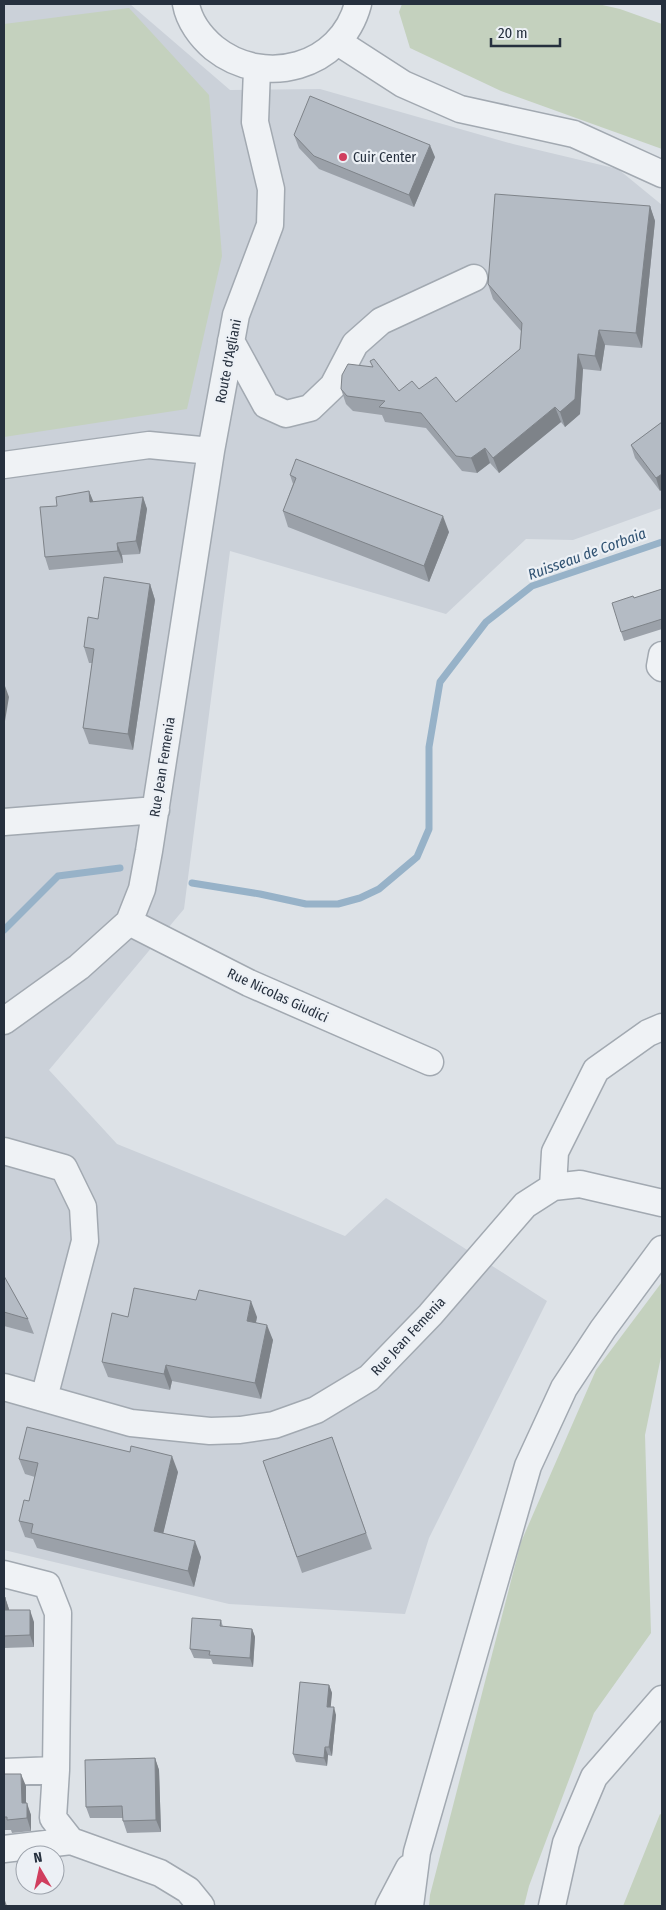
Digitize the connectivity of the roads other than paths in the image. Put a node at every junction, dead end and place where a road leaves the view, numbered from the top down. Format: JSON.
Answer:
{"nodes":[{"id":1,"x":186,"y":4,"type":"edge"},
{"id":2,"x":358,"y":4,"type":"edge"},
{"id":3,"x":338,"y":42,"type":"junction"},
{"id":4,"x":257,"y":69,"type":"junction"},
{"id":5,"x":662,"y":174,"type":"edge"},
{"id":6,"x":474,"y":278,"type":"dead end"},
{"id":7,"x":231,"y":341,"type":"junction"},
{"id":8,"x":211,"y":451,"type":"junction"},
{"id":9,"x":4,"y":465,"type":"edge"},
{"id":10,"x":662,"y":655,"type":"edge"},
{"id":11,"x":662,"y":668,"type":"edge"},
{"id":12,"x":156,"y":810,"type":"junction"},
{"id":13,"x":4,"y":822,"type":"edge"},
{"id":14,"x":129,"y":922,"type":"junction"},
{"id":15,"x":4,"y":1020,"type":"edge"},
{"id":16,"x":662,"y":1027,"type":"edge"},
{"id":17,"x":430,"y":1062,"type":"dead end"},
{"id":18,"x":4,"y":1151,"type":"edge"},
{"id":19,"x":553,"y":1187,"type":"junction"},
{"id":20,"x":657,"y":1202,"type":"edge"},
{"id":21,"x":662,"y":1249,"type":"edge"},
{"id":22,"x":4,"y":1387,"type":"edge"},
{"id":23,"x":44,"y":1398,"type":"junction"},
{"id":24,"x":4,"y":1574,"type":"edge"},
{"id":25,"x":662,"y":1699,"type":"edge"},
{"id":26,"x":56,"y":1770,"type":"junction"},
{"id":27,"x":4,"y":1772,"type":"edge"},
{"id":28,"x":71,"y":1841,"type":"junction"},
{"id":29,"x":4,"y":1849,"type":"edge"},
{"id":30,"x":417,"y":1852,"type":"junction"},
{"id":31,"x":202,"y":1906,"type":"edge"},
{"id":32,"x":389,"y":1906,"type":"edge"},
{"id":33,"x":410,"y":1906,"type":"edge"},
{"id":34,"x":552,"y":1906,"type":"edge"}],
"edges":[{"from":1,"to":4,"type":"street"},
{"from":2,"to":3,"type":"street"},
{"from":3,"to":4,"type":"street"},
{"from":3,"to":5,"type":"street"},
{"from":4,"to":7,"type":"street","name":"Route d'Agliani"},
{"from":6,"to":7,"type":"street"},
{"from":7,"to":8,"type":"street","name":"Route d'Agliani"},
{"from":8,"to":9,"type":"street"},
{"from":8,"to":12,"type":"street","name":"Rue Jean Femenia"},
{"from":10,"to":11,"type":"street"},
{"from":12,"to":13,"type":"street"},
{"from":12,"to":14,"type":"street","name":"Rue Jean Femenia"},
{"from":14,"to":15,"type":"street","name":"Rue Jean Femenia"},
{"from":14,"to":17,"type":"street","name":"Rue Nicolas Giudici"},
{"from":16,"to":19,"type":"street"},
{"from":18,"to":23,"type":"street"},
{"from":19,"to":20,"type":"street","name":"Rue Jean Femenia"},
{"from":19,"to":23,"type":"street","name":"Rue Jean Femenia"},
{"from":21,"to":30,"type":"street"},
{"from":22,"to":23,"type":"street","name":"Rue Jean Femenia"},
{"from":24,"to":26,"type":"street"},
{"from":25,"to":34,"type":"street"},
{"from":26,"to":27,"type":"street"},
{"from":26,"to":28,"type":"street"},
{"from":28,"to":29,"type":"street"},
{"from":28,"to":31,"type":"street"},
{"from":30,"to":32,"type":"street"},
{"from":30,"to":33,"type":"street"}]}
